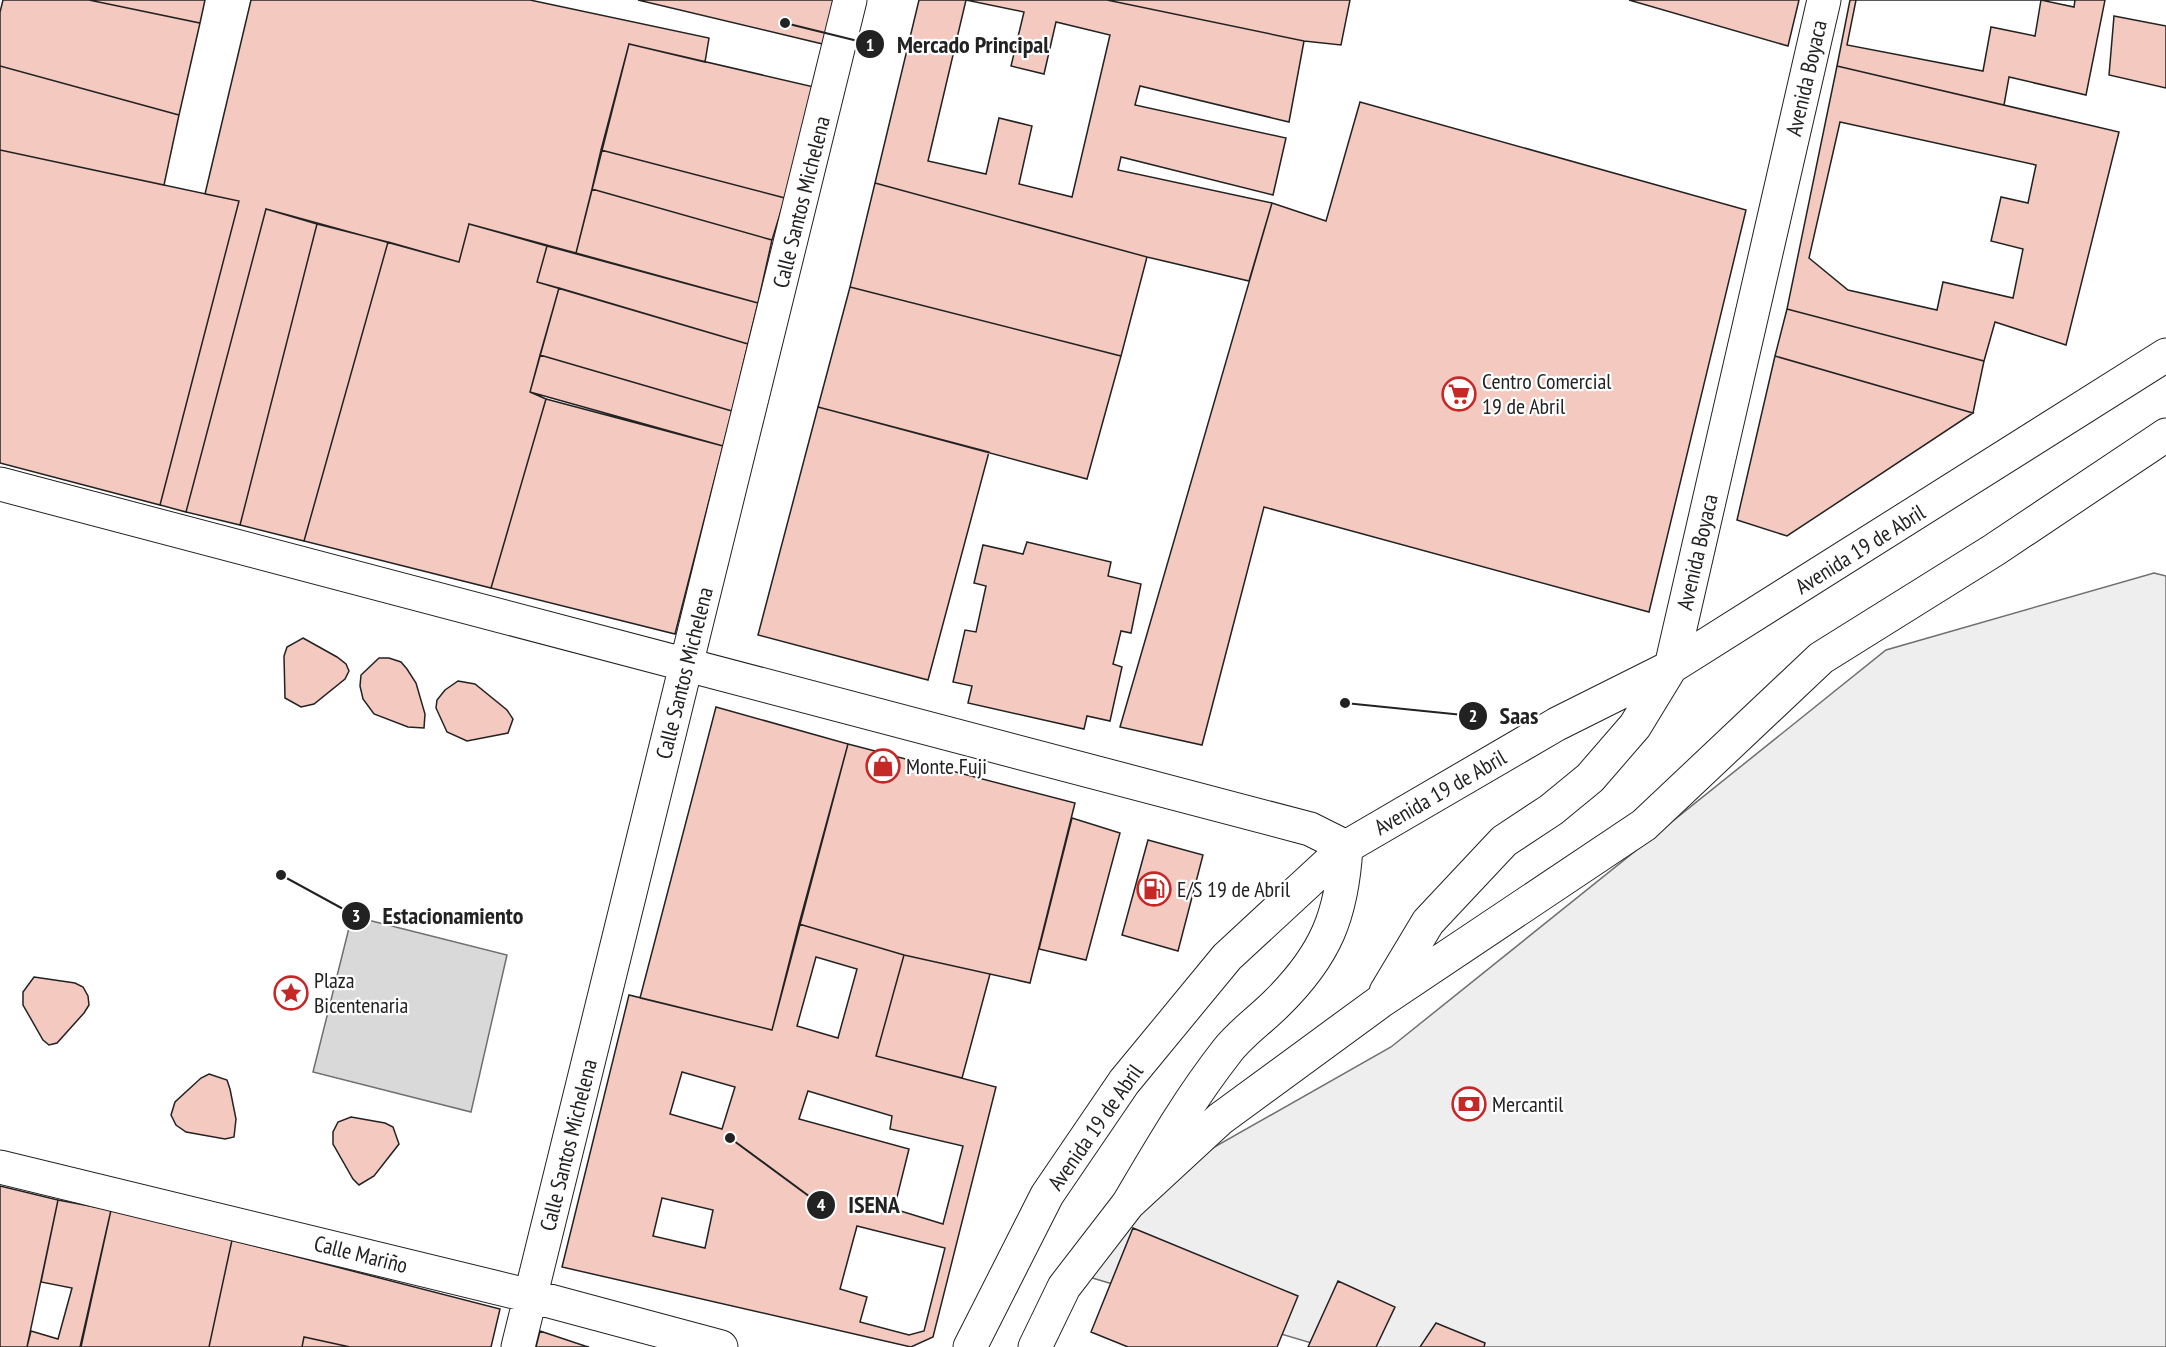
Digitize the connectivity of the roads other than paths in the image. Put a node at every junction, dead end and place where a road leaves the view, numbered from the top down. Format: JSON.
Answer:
{"nodes":[{"id":1,"x":850,"y":0,"type":"edge"},
{"id":2,"x":1824,"y":0,"type":"edge"},
{"id":3,"x":2166,"y":354,"type":"edge"},
{"id":4,"x":2166,"y":435,"type":"edge"},
{"id":5,"x":0,"y":484,"type":"edge"},
{"id":6,"x":686,"y":665,"type":"junction"},
{"id":7,"x":1671,"y":667,"type":"junction"},
{"id":8,"x":1346,"y":847,"type":"junction"},
{"id":9,"x":1381,"y":1001,"type":"junction"},
{"id":10,"x":0,"y":1167,"type":"edge"},
{"id":11,"x":1128,"y":1204,"type":"junction"},
{"id":12,"x":531,"y":1296,"type":"junction"},
{"id":13,"x":518,"y":1347,"type":"edge"},
{"id":14,"x":721,"y":1347,"type":"edge"},
{"id":15,"x":970,"y":1347,"type":"edge"},
{"id":16,"x":1035,"y":1347,"type":"edge"}],
"edges":[{"from":1,"to":6,"type":"street","name":"Calle Santos Michelena"},
{"from":2,"to":7,"type":"street","name":"Avenida Boyaca"},
{"from":3,"to":7,"type":"street","name":"Avenida 19 de Abril"},
{"from":4,"to":9,"type":"street"},
{"from":5,"to":6,"type":"street"},
{"from":6,"to":8,"type":"street"},
{"from":6,"to":12,"type":"street","name":"Calle Santos Michelena"},
{"from":7,"to":8,"type":"street","name":"Avenida 19 de Abril"},
{"from":7,"to":9,"type":"street","name":"Avenida Boyaca"},
{"from":8,"to":11,"type":"street"},
{"from":8,"to":15,"type":"street","name":"Avenida 19 de Abril"},
{"from":9,"to":11,"type":"street"},
{"from":10,"to":12,"type":"street","name":"Calle Mariño"},
{"from":11,"to":16,"type":"street"},
{"from":12,"to":13,"type":"street","name":"Calle Santos Michelena"},
{"from":12,"to":14,"type":"street","name":"Calle Mariño"}]}
